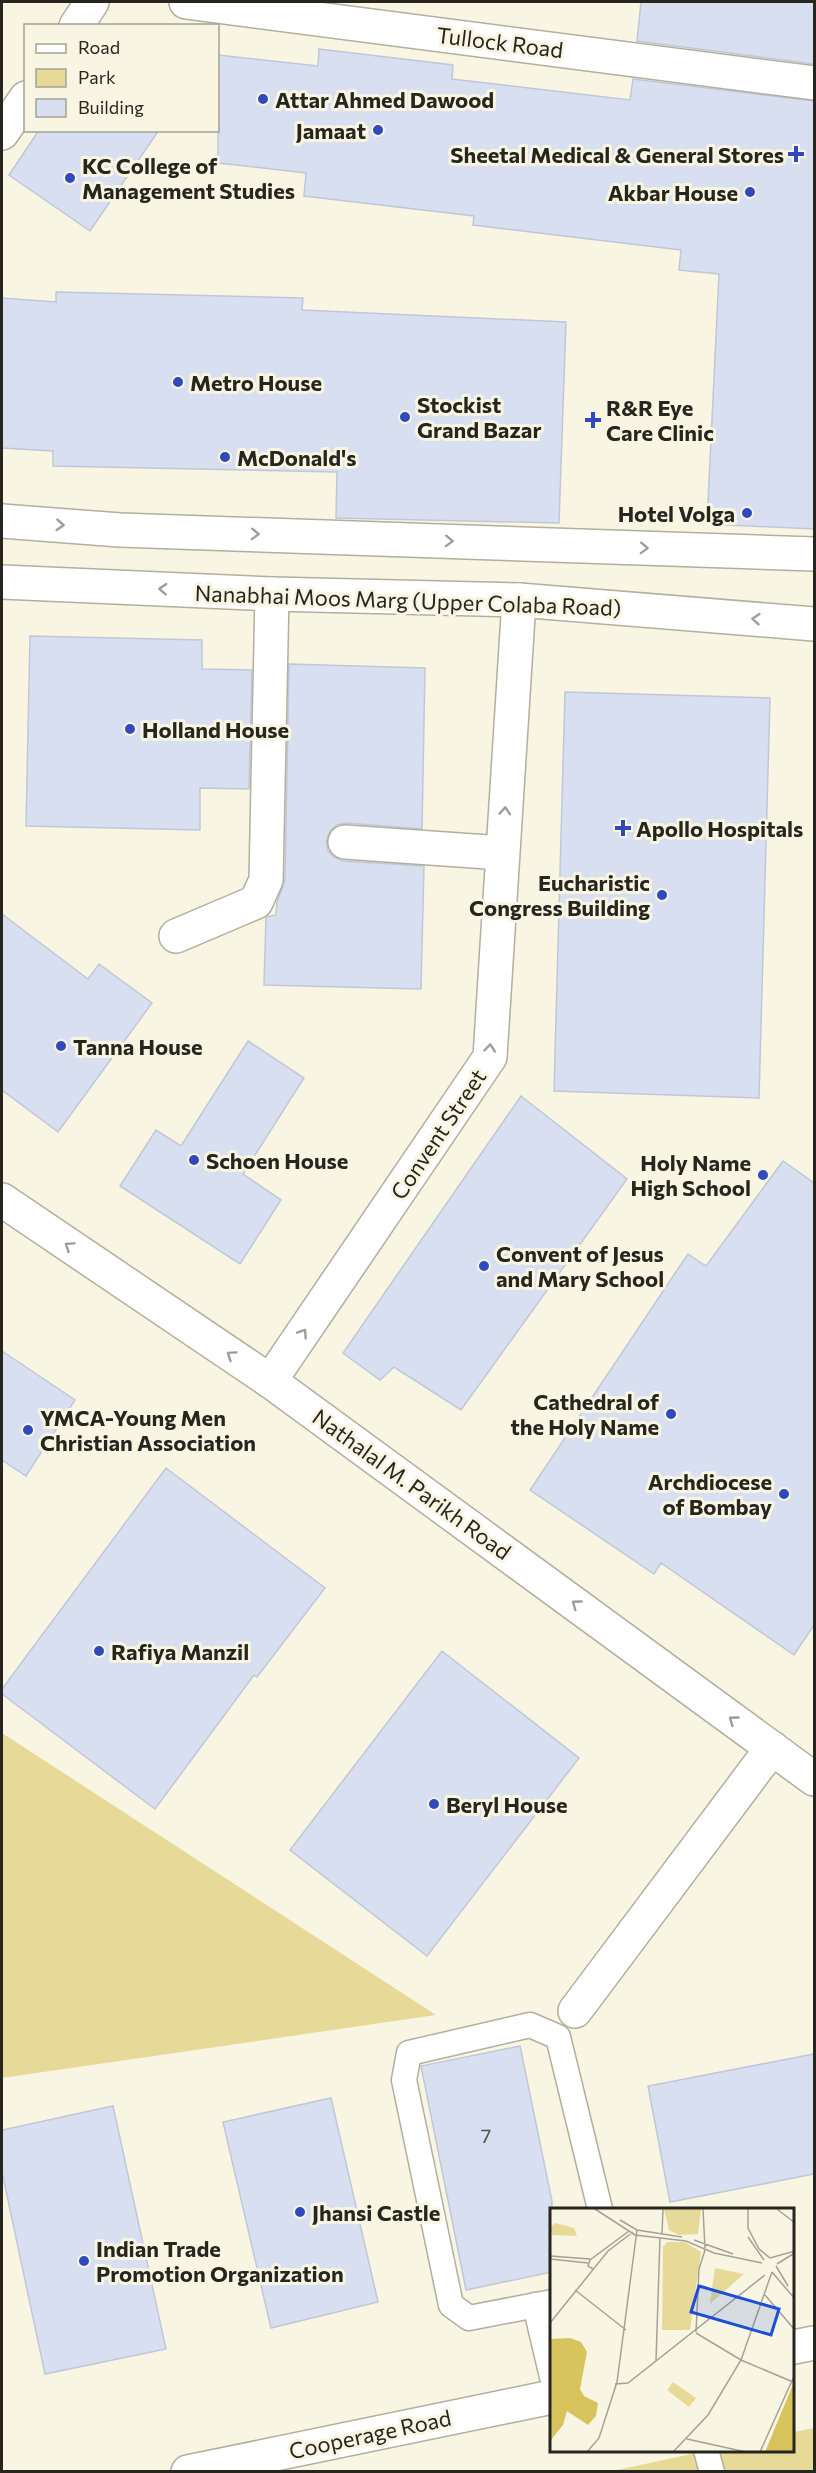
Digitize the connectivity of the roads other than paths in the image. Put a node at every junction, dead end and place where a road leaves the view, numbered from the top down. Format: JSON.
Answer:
{"nodes":[{"id":1,"x":92,"y":2,"type":"edge"},
{"id":2,"x":186,"y":2,"type":"edge"},
{"id":3,"x":77,"y":24,"type":"edge"},
{"id":4,"x":814,"y":83,"type":"edge"},
{"id":5,"x":24,"y":102,"type":"edge"},
{"id":6,"x":2,"y":133,"type":"edge"},
{"id":7,"x":2,"y":521,"type":"edge"},
{"id":8,"x":814,"y":554,"type":"edge"},
{"id":9,"x":2,"y":582,"type":"edge"},
{"id":10,"x":272,"y":594,"type":"junction"},
{"id":11,"x":519,"y":600,"type":"junction"},
{"id":12,"x":814,"y":624,"type":"edge"},
{"id":13,"x":345,"y":843,"type":"dead end"},
{"id":14,"x":502,"y":854,"type":"junction"},
{"id":15,"x":176,"y":936,"type":"dead end"},
{"id":16,"x":2,"y":1200,"type":"edge"},
{"id":17,"x":270,"y":1381,"type":"junction"},
{"id":18,"x":772,"y":1748,"type":"junction"},
{"id":19,"x":814,"y":1779,"type":"edge"},
{"id":20,"x":574,"y":2011,"type":"dead end"},
{"id":21,"x":600,"y":2208,"type":"edge"},
{"id":22,"x":544,"y":2304,"type":"edge"},
{"id":23,"x":814,"y":2343,"type":"edge"},
{"id":24,"x":795,"y":2347,"type":"edge"},
{"id":25,"x":550,"y":2359,"type":"edge"},
{"id":26,"x":550,"y":2397,"type":"edge"},
{"id":27,"x":706,"y":2452,"type":"edge"},
{"id":28,"x":188,"y":2472,"type":"edge"},
{"id":29,"x":712,"y":2472,"type":"edge"}],
"edges":[{"from":1,"to":3,"type":"street"},
{"from":2,"to":4,"type":"street","name":"Tullock Road"},
{"from":5,"to":6,"type":"street"},
{"from":7,"to":8,"type":"street","one_way":true},
{"from":10,"to":9,"type":"street","name":"Nanabhai Moos Marg (Upper Colaba Road)","one_way":true},
{"from":10,"to":11,"type":"street","name":"Nanabhai Moos Marg (Upper Colaba Road)"},
{"from":10,"to":15,"type":"street"},
{"from":12,"to":11,"type":"street","name":"Nanabhai Moos Marg (Upper Colaba Road)","one_way":true},
{"from":14,"to":11,"type":"street","name":"Convent Street","one_way":true},
{"from":13,"to":14,"type":"street"},
{"from":17,"to":14,"type":"street","name":"Convent Street","one_way":true},
{"from":17,"to":16,"type":"street","name":"Nathalal M. Parikh Road","one_way":true},
{"from":18,"to":17,"type":"street","name":"Nathalal M. Parikh Road","one_way":true},
{"from":18,"to":19,"type":"street","name":"Nathalal M. Parikh Road"},
{"from":18,"to":20,"type":"street"},
{"from":21,"to":22,"type":"lane"},
{"from":22,"to":25,"type":"lane"},
{"from":23,"to":24,"type":"street"},
{"from":26,"to":28,"type":"street","name":"Cooperage Road"},
{"from":27,"to":29,"type":"lane"}]}
